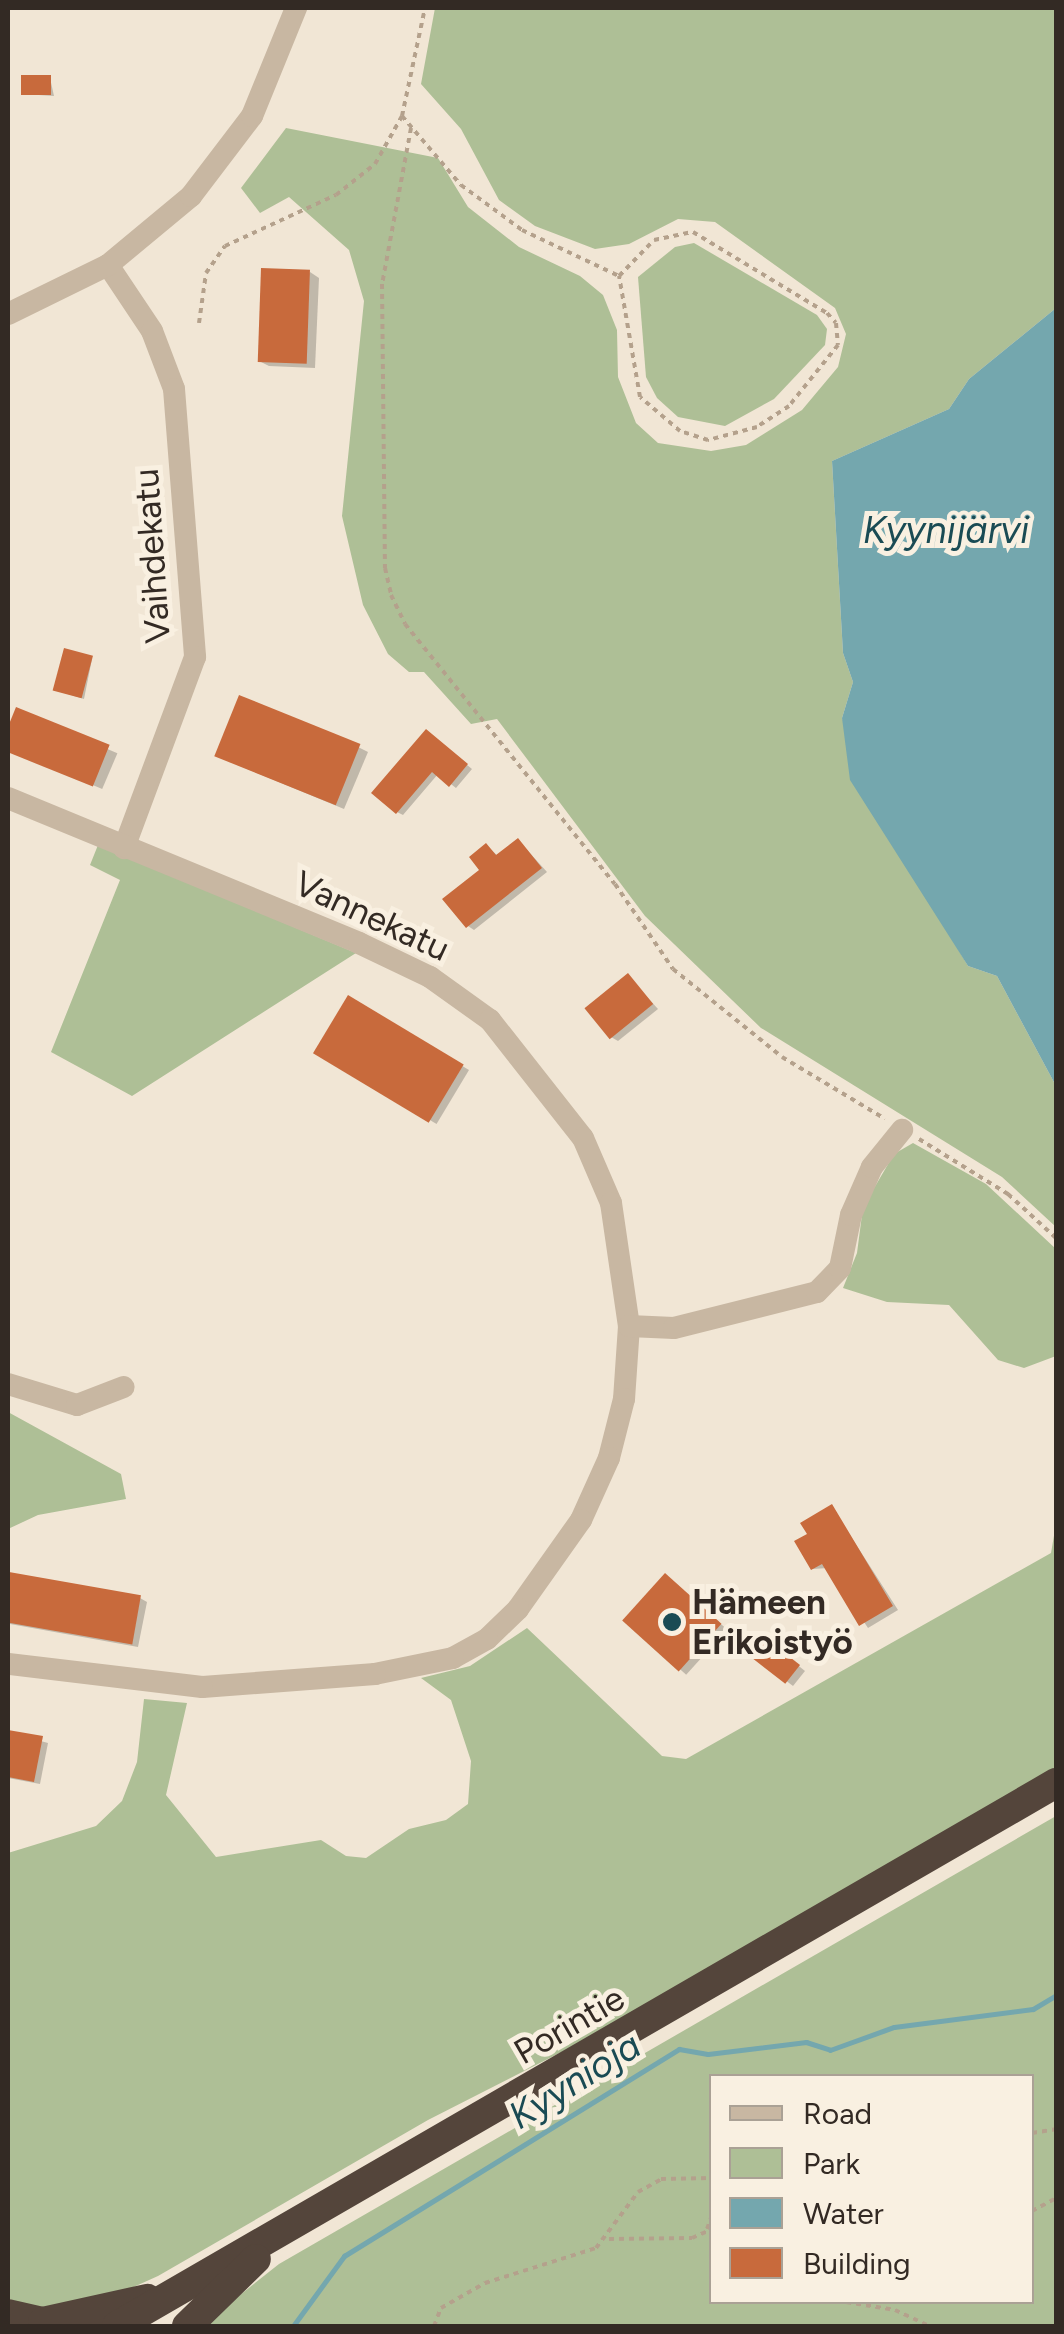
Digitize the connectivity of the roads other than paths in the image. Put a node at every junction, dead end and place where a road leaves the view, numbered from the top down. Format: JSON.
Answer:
{"nodes":[{"id":1,"x":296,"y":8,"type":"edge"},
{"id":2,"x":108,"y":265,"type":"junction"},
{"id":3,"x":8,"y":314,"type":"edge"},
{"id":4,"x":8,"y":798,"type":"edge"},
{"id":5,"x":124,"y":848,"type":"junction"},
{"id":6,"x":902,"y":1130,"type":"road end"},
{"id":7,"x":629,"y":1326,"type":"junction"},
{"id":8,"x":8,"y":1384,"type":"edge"},
{"id":9,"x":124,"y":1387,"type":"dead end"},
{"id":10,"x":8,"y":1664,"type":"edge"},
{"id":11,"x":1056,"y":1783,"type":"edge"},
{"id":12,"x":280,"y":2233,"type":"junction"},
{"id":13,"x":179,"y":2292,"type":"junction"},
{"id":14,"x":8,"y":2314,"type":"edge"},
{"id":15,"x":117,"y":2326,"type":"edge"},
{"id":16,"x":187,"y":2326,"type":"edge"}],
"edges":[{"from":1,"to":2,"type":"street"},
{"from":2,"to":3,"type":"street"},
{"from":2,"to":5,"type":"street","name":"Vaihdekatu"},
{"from":4,"to":5,"type":"street","name":"Vannekatu"},
{"from":5,"to":7,"type":"street","name":"Vannekatu"},
{"from":6,"to":7,"type":"street"},
{"from":7,"to":10,"type":"street","name":"Vannekatu"},
{"from":8,"to":9,"type":"street"},
{"from":11,"to":12,"type":"highway","name":"Porintie"},
{"from":12,"to":13,"type":"highway","name":"Porintie"},
{"from":12,"to":16,"type":"highway"},
{"from":13,"to":14,"type":"highway"},
{"from":13,"to":15,"type":"highway","name":"Porintie"}]}
